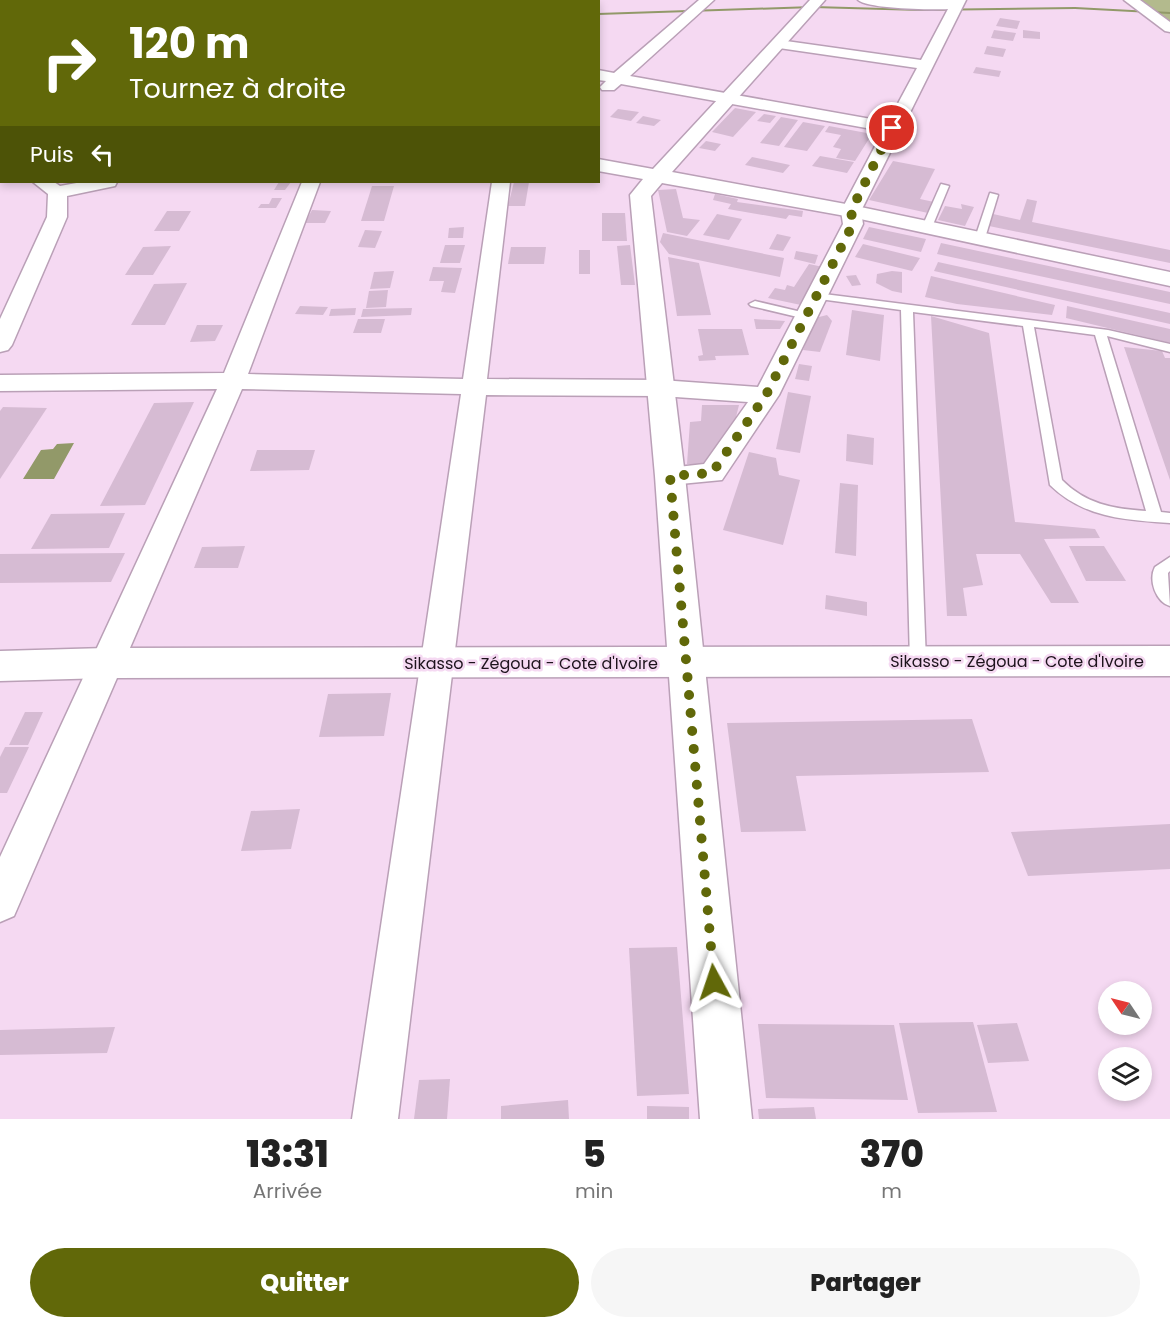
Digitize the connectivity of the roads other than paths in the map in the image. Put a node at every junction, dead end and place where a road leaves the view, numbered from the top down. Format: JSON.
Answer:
{"nodes":[{"id":1,"x":707,"y":0,"type":"edge"},
{"id":2,"x":865,"y":0,"type":"edge"},
{"id":3,"x":1131,"y":0,"type":"edge"},
{"id":4,"x":958,"y":2,"type":"edge"},
{"id":5,"x":814,"y":5,"type":"edge"},
{"id":6,"x":1170,"y":28,"type":"edge"},
{"id":7,"x":779,"y":44,"type":"junction"},
{"id":8,"x":925,"y":65,"type":"junction"},
{"id":9,"x":600,"y":75,"type":"edge"},
{"id":10,"x":619,"y":78,"type":"junction"},
{"id":11,"x":600,"y":92,"type":"edge"},
{"id":12,"x":730,"y":99,"type":"junction"},
{"id":13,"x":892,"y":128,"type":"junction"},
{"id":14,"x":600,"y":165,"type":"edge"},
{"id":15,"x":656,"y":176,"type":"junction"},
{"id":16,"x":96,"y":183,"type":"edge"},
{"id":17,"x":311,"y":183,"type":"edge"},
{"id":18,"x":501,"y":183,"type":"edge"},
{"id":19,"x":944,"y":186,"type":"dead end"},
{"id":20,"x":50,"y":187,"type":"edge"},
{"id":21,"x":993,"y":195,"type":"dead end"},
{"id":22,"x":851,"y":211,"type":"junction"},
{"id":23,"x":927,"y":227,"type":"junction"},
{"id":24,"x":980,"y":238,"type":"junction"},
{"id":25,"x":1170,"y":279,"type":"edge"},
{"id":26,"x":755,"y":304,"type":"dead end"},
{"id":27,"x":811,"y":306,"type":"junction"},
{"id":28,"x":907,"y":308,"type":"junction"},
{"id":29,"x":1028,"y":323,"type":"junction"},
{"id":30,"x":1100,"y":332,"type":"junction"},
{"id":31,"x":0,"y":345,"type":"edge"},
{"id":32,"x":1170,"y":348,"type":"edge"},
{"id":33,"x":233,"y":381,"type":"junction"},
{"id":34,"x":0,"y":383,"type":"edge"},
{"id":35,"x":474,"y":387,"type":"junction"},
{"id":36,"x":661,"y":388,"type":"junction"},
{"id":37,"x":766,"y":395,"type":"junction"},
{"id":38,"x":670,"y":476,"type":"junction"},
{"id":39,"x":1155,"y":516,"type":"junction"},
{"id":40,"x":1170,"y":518,"type":"edge"},
{"id":41,"x":1170,"y":563,"type":"edge"},
{"id":42,"x":1170,"y":600,"type":"edge"},
{"id":43,"x":1170,"y":660,"type":"edge"},
{"id":44,"x":687,"y":662,"type":"junction"},
{"id":45,"x":918,"y":662,"type":"junction"},
{"id":46,"x":106,"y":663,"type":"junction"},
{"id":47,"x":438,"y":664,"type":"junction"},
{"id":48,"x":0,"y":666,"type":"edge"},
{"id":49,"x":0,"y":902,"type":"edge"},
{"id":50,"x":375,"y":1119,"type":"edge"},
{"id":51,"x":726,"y":1119,"type":"edge"}],
"edges":[{"from":1,"to":10,"type":"street"},
{"from":2,"to":4,"type":"street"},
{"from":3,"to":6,"type":"street"},
{"from":4,"to":8,"type":"street"},
{"from":5,"to":7,"type":"main road"},
{"from":7,"to":8,"type":"street"},
{"from":7,"to":12,"type":"main road"},
{"from":8,"to":13,"type":"street"},
{"from":9,"to":10,"type":"street"},
{"from":10,"to":11,"type":"street"},
{"from":10,"to":12,"type":"street"},
{"from":12,"to":13,"type":"street"},
{"from":12,"to":15,"type":"main road"},
{"from":13,"to":22,"type":"street"},
{"from":14,"to":15,"type":"main road"},
{"from":15,"to":22,"type":"main road"},
{"from":15,"to":36,"type":"main road"},
{"from":16,"to":20,"type":"street"},
{"from":17,"to":33,"type":"street"},
{"from":18,"to":35,"type":"street"},
{"from":19,"to":23,"type":"lane"},
{"from":20,"to":31,"type":"street"},
{"from":21,"to":24,"type":"lane"},
{"from":22,"to":23,"type":"main road"},
{"from":22,"to":27,"type":"street"},
{"from":23,"to":24,"type":"main road"},
{"from":24,"to":25,"type":"main road"},
{"from":26,"to":27,"type":"lane"},
{"from":27,"to":28,"type":"lane"},
{"from":27,"to":37,"type":"street"},
{"from":28,"to":29,"type":"lane"},
{"from":28,"to":45,"type":"lane"},
{"from":29,"to":30,"type":"lane"},
{"from":29,"to":39,"type":"lane"},
{"from":30,"to":32,"type":"lane"},
{"from":30,"to":39,"type":"lane"},
{"from":33,"to":34,"type":"street"},
{"from":33,"to":35,"type":"street"},
{"from":33,"to":46,"type":"street"},
{"from":35,"to":36,"type":"street"},
{"from":35,"to":47,"type":"street"},
{"from":36,"to":37,"type":"street"},
{"from":36,"to":38,"type":"main road"},
{"from":37,"to":38,"type":"street"},
{"from":38,"to":44,"type":"main road"},
{"from":39,"to":40,"type":"lane"},
{"from":41,"to":42,"type":"lane"},
{"from":43,"to":45,"type":"main road","name":"Sikasso - Zégoua - Cote d'Ivoire"},
{"from":44,"to":45,"type":"main road","name":"Sikasso - Zégoua - Cote d'Ivoire"},
{"from":44,"to":47,"type":"main road","name":"Sikasso - Zégoua - Cote d'Ivoire"},
{"from":44,"to":51,"type":"main road"},
{"from":46,"to":47,"type":"main road","name":"Sikasso - Zégoua - Cote d'Ivoire"},
{"from":46,"to":48,"type":"main road","name":"Sikasso - Zégoua - Cote d'Ivoire"},
{"from":46,"to":49,"type":"street"},
{"from":47,"to":50,"type":"street"}]}
